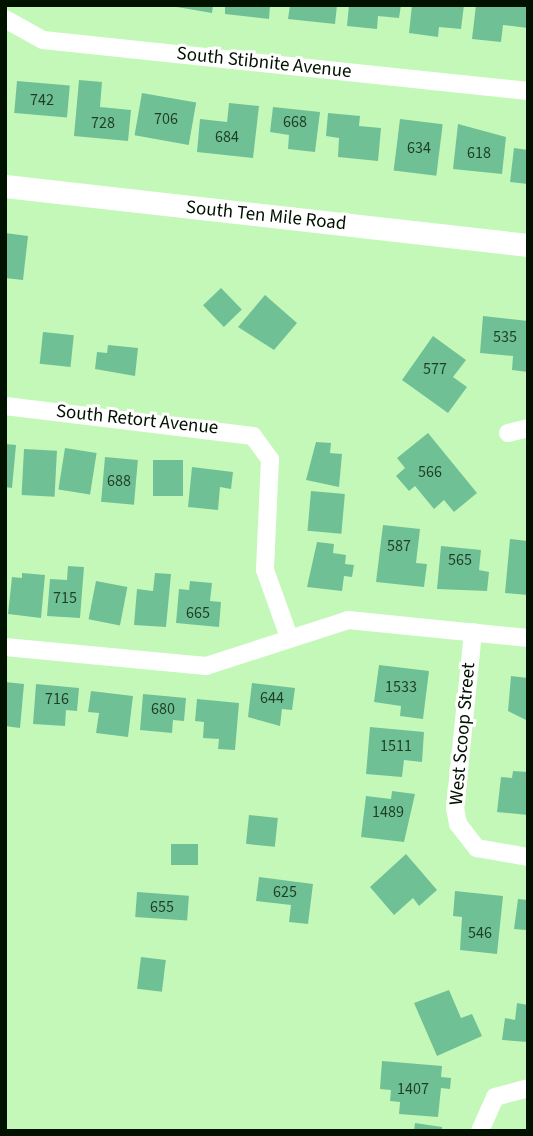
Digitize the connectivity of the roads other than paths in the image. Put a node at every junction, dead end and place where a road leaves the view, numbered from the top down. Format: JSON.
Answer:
{"nodes":[{"id":1,"x":5,"y":19,"type":"edge"},
{"id":2,"x":528,"y":91,"type":"edge"},
{"id":3,"x":5,"y":186,"type":"edge"},
{"id":4,"x":528,"y":245,"type":"edge"},
{"id":5,"x":5,"y":406,"type":"edge"},
{"id":6,"x":528,"y":428,"type":"edge"},
{"id":7,"x":508,"y":433,"type":"dead end"},
{"id":8,"x":472,"y":632,"type":"junction"},
{"id":9,"x":289,"y":637,"type":"junction"},
{"id":10,"x":528,"y":638,"type":"edge"},
{"id":11,"x":5,"y":647,"type":"edge"},
{"id":12,"x":528,"y":857,"type":"edge"},
{"id":13,"x":528,"y":1088,"type":"edge"},
{"id":14,"x":480,"y":1131,"type":"edge"}],
"edges":[{"from":1,"to":2,"type":"street","name":"South Stibnite Avenue"},
{"from":3,"to":4,"type":"street","name":"South Ten Mile Road"},
{"from":5,"to":9,"type":"street","name":"South Retort Avenue"},
{"from":6,"to":7,"type":"street"},
{"from":8,"to":9,"type":"street"},
{"from":8,"to":10,"type":"street"},
{"from":8,"to":12,"type":"street","name":"West Scoop Street"},
{"from":9,"to":11,"type":"street"},
{"from":13,"to":14,"type":"street"}]}
